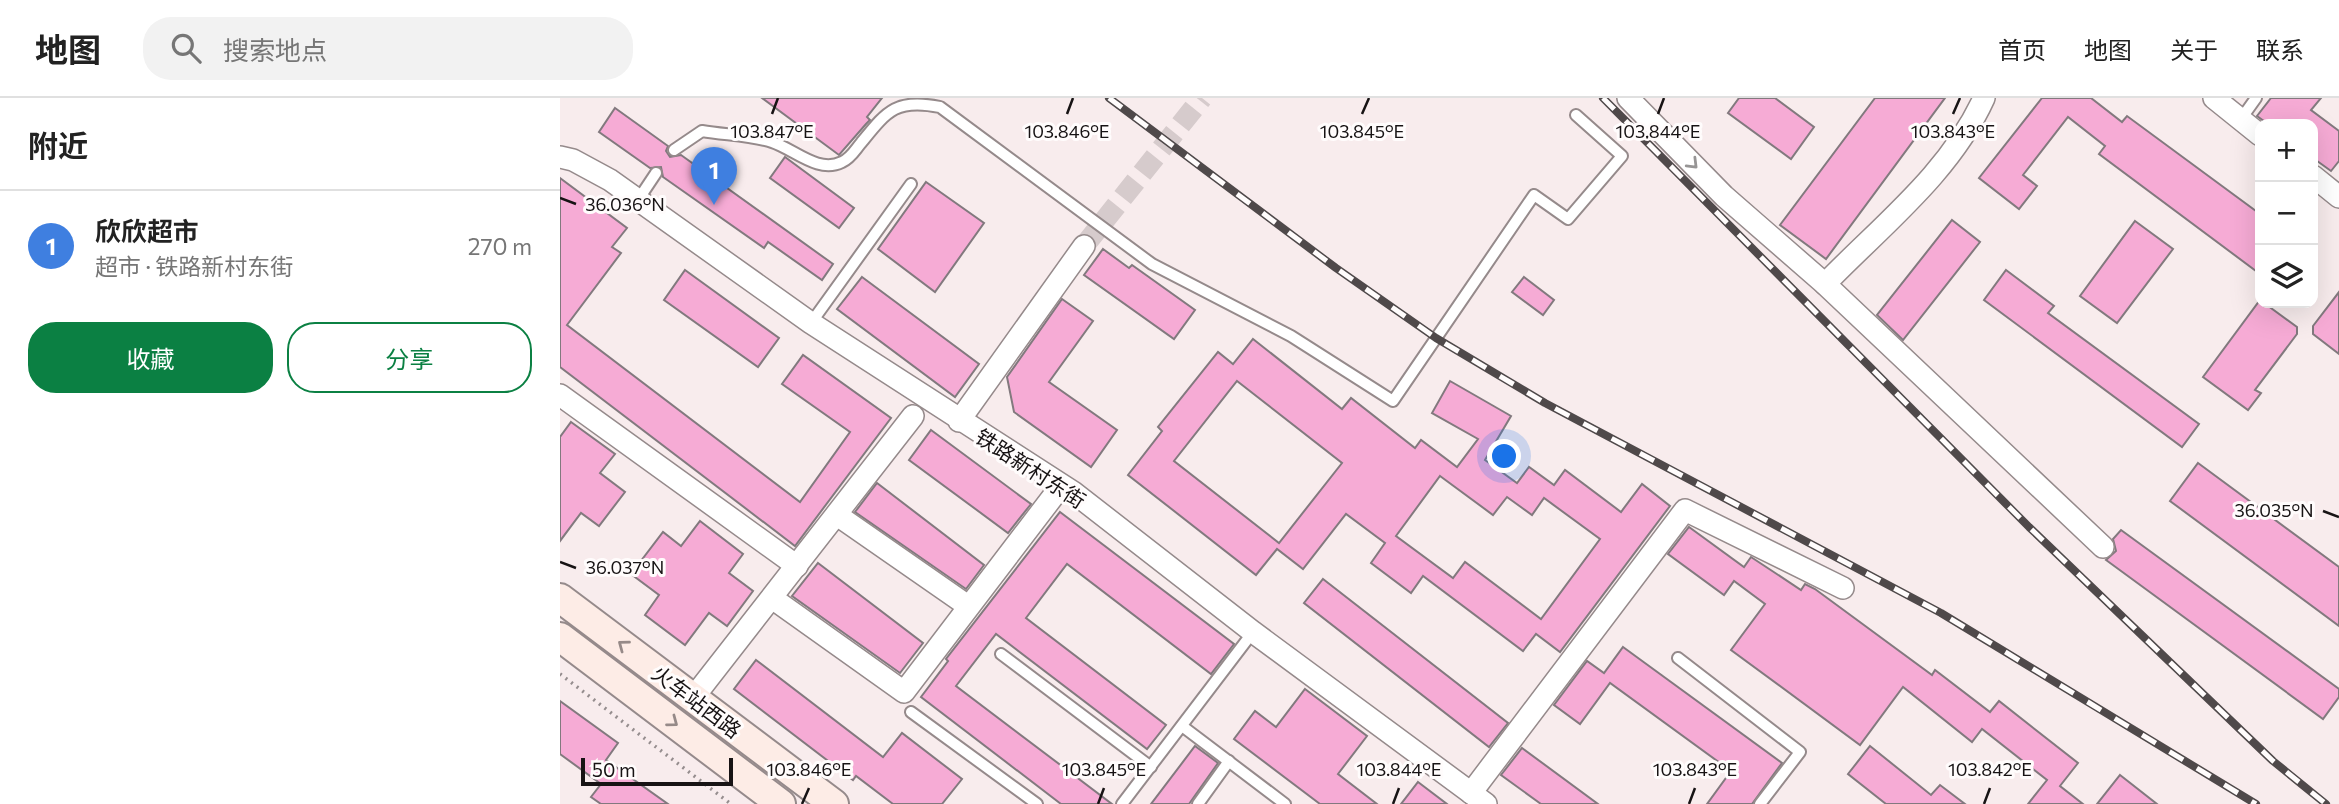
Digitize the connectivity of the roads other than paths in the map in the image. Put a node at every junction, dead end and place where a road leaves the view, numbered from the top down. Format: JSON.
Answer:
{"nodes":[{"id":1,"x":1628,"y":98,"type":"edge"},
{"id":2,"x":1984,"y":98,"type":"edge"},
{"id":3,"x":2214,"y":98,"type":"edge"},
{"id":4,"x":2256,"y":98,"type":"edge"},
{"id":5,"x":1576,"y":115,"type":"dead end"},
{"id":6,"x":2241,"y":119,"type":"junction"},
{"id":7,"x":2255,"y":131,"type":"edge"},
{"id":8,"x":674,"y":150,"type":"dead end"},
{"id":9,"x":560,"y":157,"type":"edge"},
{"id":10,"x":656,"y":173,"type":"dead end"},
{"id":11,"x":2318,"y":180,"type":"edge"},
{"id":12,"x":911,"y":184,"type":"dead end"},
{"id":13,"x":2339,"y":197,"type":"edge"},
{"id":14,"x":638,"y":200,"type":"junction"},
{"id":15,"x":1084,"y":246,"type":"tunnel mouth"},
{"id":16,"x":1825,"y":284,"type":"junction"},
{"id":17,"x":811,"y":323,"type":"junction"},
{"id":18,"x":560,"y":395,"type":"edge"},
{"id":19,"x":913,"y":416,"type":"dead end"},
{"id":20,"x":959,"y":421,"type":"junction"},
{"id":21,"x":1061,"y":486,"type":"junction"},
{"id":22,"x":837,"y":515,"type":"junction"},
{"id":23,"x":2103,"y":547,"type":"dead end"},
{"id":24,"x":797,"y":566,"type":"junction"},
{"id":25,"x":1843,"y":588,"type":"dead end"},
{"id":26,"x":560,"y":598,"type":"edge"},
{"id":27,"x":772,"y":598,"type":"junction"},
{"id":28,"x":968,"y":606,"type":"junction"},
{"id":29,"x":1253,"y":632,"type":"junction"},
{"id":30,"x":560,"y":637,"type":"edge"},
{"id":31,"x":1001,"y":654,"type":"dead end"},
{"id":32,"x":1678,"y":658,"type":"dead end"},
{"id":33,"x":693,"y":698,"type":"junction"},
{"id":34,"x":911,"y":712,"type":"dead end"},
{"id":35,"x":1182,"y":726,"type":"junction"},
{"id":36,"x":1229,"y":761,"type":"junction"},
{"id":37,"x":1151,"y":767,"type":"junction"},
{"id":38,"x":1473,"y":800,"type":"edge"},
{"id":39,"x":782,"y":804,"type":"edge"},
{"id":40,"x":834,"y":804,"type":"edge"},
{"id":41,"x":1037,"y":804,"type":"edge"},
{"id":42,"x":1122,"y":804,"type":"edge"},
{"id":43,"x":1198,"y":804,"type":"edge"},
{"id":44,"x":1285,"y":804,"type":"edge"},
{"id":45,"x":1760,"y":804,"type":"edge"}],
"edges":[{"from":1,"to":16,"type":"street","one_way":true},
{"from":2,"to":16,"type":"street"},
{"from":3,"to":6,"type":"street"},
{"from":4,"to":6,"type":"lane"},
{"from":5,"to":8,"type":"lane"},
{"from":6,"to":7,"type":"street"},
{"from":9,"to":14,"type":"street","name":"铁路新村东街"},
{"from":10,"to":14,"type":"lane"},
{"from":11,"to":13,"type":"street"},
{"from":12,"to":17,"type":"lane"},
{"from":14,"to":17,"type":"street","name":"铁路新村东街"},
{"from":15,"to":20,"type":"street"},
{"from":16,"to":23,"type":"street"},
{"from":17,"to":20,"type":"street","name":"铁路新村东街"},
{"from":18,"to":24,"type":"street"},
{"from":19,"to":22,"type":"street"},
{"from":20,"to":21,"type":"street","name":"铁路新村东街"},
{"from":21,"to":28,"type":"street"},
{"from":21,"to":29,"type":"street","name":"铁路新村东街"},
{"from":22,"to":24,"type":"street"},
{"from":22,"to":28,"type":"street"},
{"from":24,"to":27,"type":"street"},
{"from":25,"to":38,"type":"street"},
{"from":33,"to":26,"type":"main road","name":"火车站西路","one_way":true},
{"from":27,"to":28,"type":"street"},
{"from":27,"to":33,"type":"street"},
{"from":29,"to":35,"type":"lane"},
{"from":29,"to":38,"type":"street","name":"铁路新村东街"},
{"from":30,"to":39,"type":"main road","name":"火车站西路","one_way":true},
{"from":31,"to":37,"type":"lane"},
{"from":32,"to":45,"type":"lane"},
{"from":33,"to":40,"type":"main road","name":"火车站西路"},
{"from":34,"to":41,"type":"lane"},
{"from":35,"to":36,"type":"lane"},
{"from":35,"to":37,"type":"lane"},
{"from":36,"to":43,"type":"lane"},
{"from":36,"to":44,"type":"lane"},
{"from":37,"to":42,"type":"lane"}]}
